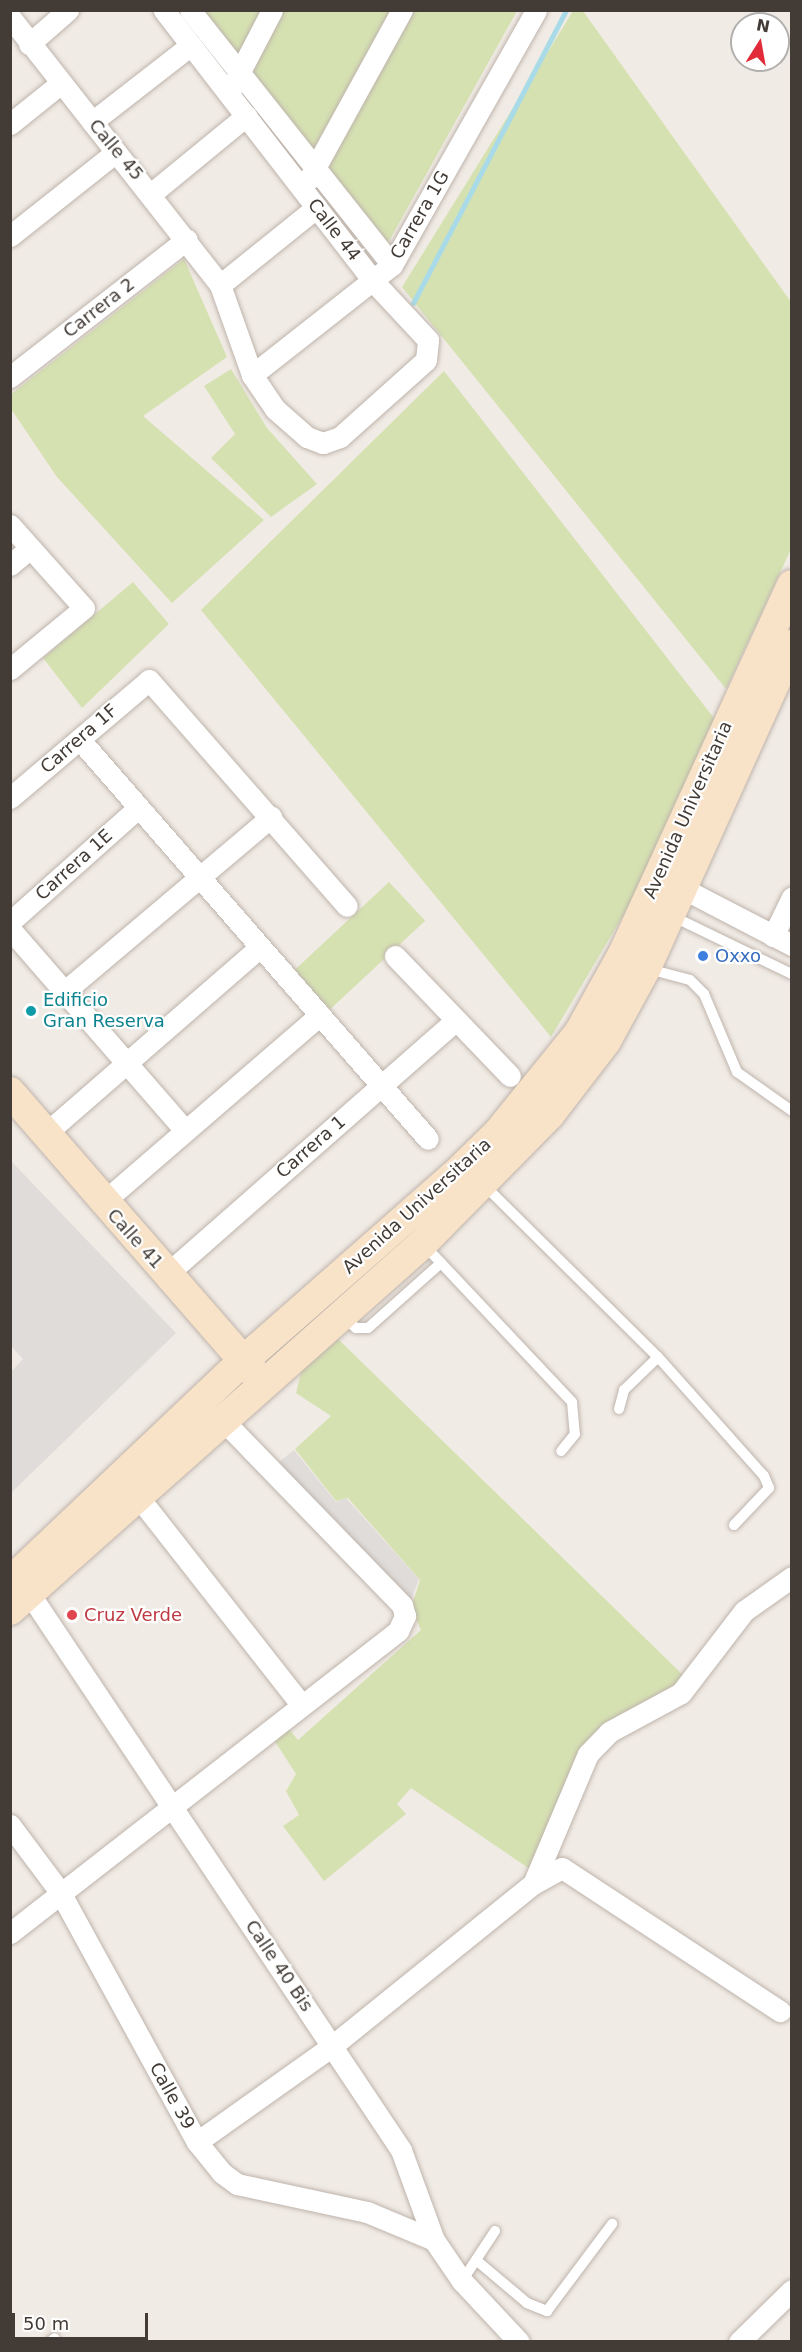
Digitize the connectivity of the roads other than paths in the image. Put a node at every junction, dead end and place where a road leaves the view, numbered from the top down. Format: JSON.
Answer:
{"nodes":[{"id":1,"x":68,"y":10,"type":"edge"},
{"id":2,"x":164,"y":10,"type":"edge"},
{"id":3,"x":190,"y":10,"type":"edge"},
{"id":4,"x":272,"y":10,"type":"edge"},
{"id":5,"x":402,"y":10,"type":"edge"},
{"id":6,"x":536,"y":10,"type":"edge"},
{"id":7,"x":10,"y":17,"type":"edge"},
{"id":8,"x":29,"y":44,"type":"junction"},
{"id":9,"x":191,"y":45,"type":"junction"},
{"id":10,"x":61,"y":83,"type":"junction"},
{"id":11,"x":233,"y":85,"type":"junction"},
{"id":12,"x":246,"y":116,"type":"junction"},
{"id":13,"x":92,"y":122,"type":"junction"},
{"id":14,"x":10,"y":124,"type":"edge"},
{"id":15,"x":116,"y":152,"type":"junction"},
{"id":16,"x":315,"y":166,"type":"junction"},
{"id":17,"x":303,"y":190,"type":"junction"},
{"id":18,"x":152,"y":193,"type":"junction"},
{"id":19,"x":318,"y":207,"type":"junction"},
{"id":20,"x":10,"y":236,"type":"edge"},
{"id":21,"x":187,"y":239,"type":"junction"},
{"id":22,"x":392,"y":265,"type":"junction"},
{"id":23,"x":374,"y":282,"type":"junction"},
{"id":24,"x":220,"y":285,"type":"junction"},
{"id":25,"x":252,"y":375,"type":"junction"},
{"id":26,"x":10,"y":376,"type":"edge"},
{"id":27,"x":10,"y":525,"type":"edge"},
{"id":28,"x":30,"y":548,"type":"junction"},
{"id":29,"x":10,"y":565,"type":"edge"},
{"id":30,"x":792,"y":585,"type":"edge"},
{"id":31,"x":792,"y":644,"type":"edge"},
{"id":32,"x":10,"y":669,"type":"edge"},
{"id":33,"x":80,"y":740,"type":"junction"},
{"id":34,"x":10,"y":798,"type":"edge"},
{"id":35,"x":138,"y":808,"type":"junction"},
{"id":36,"x":271,"y":817,"type":"junction"},
{"id":37,"x":200,"y":876,"type":"junction"},
{"id":38,"x":682,"y":888,"type":"junction"},
{"id":39,"x":792,"y":897,"type":"edge"},
{"id":40,"x":347,"y":906,"type":"dead end"},
{"id":41,"x":669,"y":915,"type":"junction"},
{"id":42,"x":10,"y":922,"type":"edge"},
{"id":43,"x":10,"y":929,"type":"edge"},
{"id":44,"x":782,"y":941,"type":"edge"},
{"id":45,"x":259,"y":948,"type":"junction"},
{"id":46,"x":395,"y":956,"type":"dead end"},
{"id":47,"x":646,"y":968,"type":"junction"},
{"id":48,"x":792,"y":974,"type":"edge"},
{"id":49,"x":65,"y":991,"type":"junction"},
{"id":50,"x":320,"y":1015,"type":"junction"},
{"id":51,"x":455,"y":1020,"type":"junction"},
{"id":52,"x":124,"y":1062,"type":"junction"},
{"id":53,"x":510,"y":1076,"type":"dead end"},
{"id":54,"x":381,"y":1085,"type":"junction"},
{"id":55,"x":10,"y":1092,"type":"edge"},
{"id":56,"x":792,"y":1111,"type":"edge"},
{"id":57,"x":186,"y":1130,"type":"junction"},
{"id":58,"x":45,"y":1134,"type":"junction"},
{"id":59,"x":428,"y":1139,"type":"dead end"},
{"id":60,"x":484,"y":1186,"type":"junction"},
{"id":61,"x":102,"y":1203,"type":"junction"},
{"id":62,"x":432,"y":1253,"type":"junction"},
{"id":63,"x":167,"y":1274,"type":"junction"},
{"id":64,"x":658,"y":1357,"type":"junction"},
{"id":65,"x":253,"y":1372,"type":"junction"},
{"id":66,"x":619,"y":1409,"type":"dead end"},
{"id":67,"x":222,"y":1419,"type":"junction"},
{"id":68,"x":561,"y":1451,"type":"dead end"},
{"id":69,"x":136,"y":1494,"type":"junction"},
{"id":70,"x":734,"y":1525,"type":"dead end"},
{"id":71,"x":792,"y":1576,"type":"edge"},
{"id":72,"x":17,"y":1595,"type":"edge"},
{"id":73,"x":300,"y":1703,"type":"junction"},
{"id":74,"x":173,"y":1808,"type":"junction"},
{"id":75,"x":10,"y":1825,"type":"edge"},
{"id":76,"x":532,"y":1884,"type":"junction"},
{"id":77,"x":60,"y":1892,"type":"junction"},
{"id":78,"x":10,"y":1933,"type":"edge"},
{"id":79,"x":780,"y":2011,"type":"dead end"},
{"id":80,"x":332,"y":2046,"type":"junction"},
{"id":81,"x":197,"y":2142,"type":"junction"},
{"id":82,"x":612,"y":2224,"type":"dead end"},
{"id":83,"x":495,"y":2230,"type":"dead end"},
{"id":84,"x":434,"y":2240,"type":"junction"},
{"id":85,"x":476,"y":2260,"type":"junction"},
{"id":86,"x":462,"y":2281,"type":"junction"},
{"id":87,"x":792,"y":2290,"type":"edge"},
{"id":88,"x":519,"y":2342,"type":"edge"},
{"id":89,"x":739,"y":2342,"type":"edge"}],
"edges":[{"from":1,"to":8,"type":"street"},
{"from":2,"to":9,"type":"street","name":"Calle 44"},
{"from":3,"to":11,"type":"street"},
{"from":4,"to":11,"type":"street"},
{"from":5,"to":16,"type":"street"},
{"from":6,"to":22,"type":"street","name":"Carrera 1G"},
{"from":7,"to":8,"type":"street","name":"Calle 45"},
{"from":8,"to":10,"type":"street","name":"Calle 45"},
{"from":9,"to":11,"type":"street","name":"Calle 44"},
{"from":9,"to":13,"type":"street"},
{"from":10,"to":13,"type":"street","name":"Calle 45"},
{"from":10,"to":14,"type":"street"},
{"from":11,"to":12,"type":"street","name":"Calle 44"},
{"from":11,"to":16,"type":"street"},
{"from":12,"to":17,"type":"street","name":"Calle 44"},
{"from":12,"to":18,"type":"street"},
{"from":13,"to":15,"type":"street","name":"Calle 45"},
{"from":15,"to":18,"type":"street","name":"Calle 45"},
{"from":15,"to":20,"type":"street"},
{"from":16,"to":17,"type":"street"},
{"from":16,"to":22,"type":"street"},
{"from":17,"to":19,"type":"street","name":"Calle 44"},
{"from":18,"to":21,"type":"street","name":"Calle 45"},
{"from":19,"to":23,"type":"street","name":"Calle 44"},
{"from":19,"to":24,"type":"street"},
{"from":21,"to":24,"type":"street","name":"Calle 45"},
{"from":21,"to":26,"type":"street","name":"Carrera 2"},
{"from":22,"to":23,"type":"street","name":"Carrera 1G"},
{"from":23,"to":25,"type":"street","name":"Carrera 1G"},
{"from":23,"to":25,"type":"street","name":"Calle 44"},
{"from":24,"to":25,"type":"street"},
{"from":27,"to":28,"type":"street"},
{"from":28,"to":29,"type":"street"},
{"from":28,"to":32,"type":"street"},
{"from":30,"to":65,"type":"main road","name":"Avenida Universitaria"},
{"from":31,"to":38,"type":"main road","name":"Avenida Universitaria"},
{"from":33,"to":34,"type":"street","name":"Carrera 1F"},
{"from":33,"to":35,"type":"street"},
{"from":33,"to":36,"type":"street","name":"Carrera 1F"},
{"from":35,"to":37,"type":"street"},
{"from":35,"to":42,"type":"street","name":"Carrera 1E"},
{"from":36,"to":37,"type":"street"},
{"from":36,"to":40,"type":"street"},
{"from":37,"to":45,"type":"street"},
{"from":37,"to":49,"type":"street"},
{"from":38,"to":41,"type":"main road","name":"Avenida Universitaria"},
{"from":38,"to":44,"type":"street"},
{"from":39,"to":44,"type":"street"},
{"from":41,"to":47,"type":"main road","name":"Avenida Universitaria"},
{"from":41,"to":48,"type":"lane"},
{"from":43,"to":49,"type":"street"},
{"from":45,"to":50,"type":"street"},
{"from":45,"to":52,"type":"street"},
{"from":46,"to":51,"type":"street"},
{"from":47,"to":56,"type":"lane"},
{"from":47,"to":60,"type":"main road","name":"Avenida Universitaria"},
{"from":49,"to":52,"type":"street"},
{"from":50,"to":54,"type":"street"},
{"from":50,"to":57,"type":"street"},
{"from":51,"to":53,"type":"street"},
{"from":51,"to":54,"type":"street","name":"Carrera 1"},
{"from":52,"to":57,"type":"street"},
{"from":52,"to":58,"type":"street"},
{"from":54,"to":59,"type":"street"},
{"from":54,"to":63,"type":"street","name":"Carrera 1"},
{"from":55,"to":58,"type":"main road","name":"Calle 41"},
{"from":57,"to":61,"type":"street"},
{"from":58,"to":61,"type":"main road","name":"Calle 41"},
{"from":60,"to":62,"type":"main road","name":"Avenida Universitaria"},
{"from":60,"to":64,"type":"lane"},
{"from":61,"to":63,"type":"main road","name":"Calle 41"},
{"from":62,"to":65,"type":"main road","name":"Avenida Universitaria"},
{"from":62,"to":68,"type":"lane"},
{"from":63,"to":65,"type":"main road","name":"Calle 41"},
{"from":64,"to":66,"type":"lane"},
{"from":64,"to":70,"type":"lane"},
{"from":65,"to":67,"type":"main road","name":"Avenida Universitaria"},
{"from":65,"to":72,"type":"main road","name":"Avenida Universitaria"},
{"from":67,"to":69,"type":"main road","name":"Avenida Universitaria"},
{"from":67,"to":73,"type":"street"},
{"from":69,"to":72,"type":"main road","name":"Avenida Universitaria"},
{"from":69,"to":73,"type":"street"},
{"from":71,"to":76,"type":"street"},
{"from":72,"to":74,"type":"street","name":"Calle 40 Bis"},
{"from":73,"to":74,"type":"street"},
{"from":74,"to":77,"type":"street"},
{"from":74,"to":80,"type":"street","name":"Calle 40 Bis"},
{"from":75,"to":77,"type":"street","name":"Calle 39"},
{"from":76,"to":79,"type":"street"},
{"from":76,"to":80,"type":"street"},
{"from":77,"to":78,"type":"street"},
{"from":77,"to":81,"type":"street","name":"Calle 39"},
{"from":80,"to":81,"type":"street"},
{"from":80,"to":84,"type":"street","name":"Calle 40 Bis"},
{"from":81,"to":84,"type":"street","name":"Calle 39"},
{"from":82,"to":85,"type":"lane"},
{"from":83,"to":85,"type":"lane"},
{"from":84,"to":86,"type":"street","name":"Calle 40 Bis"},
{"from":85,"to":86,"type":"lane"},
{"from":86,"to":88,"type":"street","name":"Calle 40 Bis"},
{"from":87,"to":89,"type":"street"}]}
